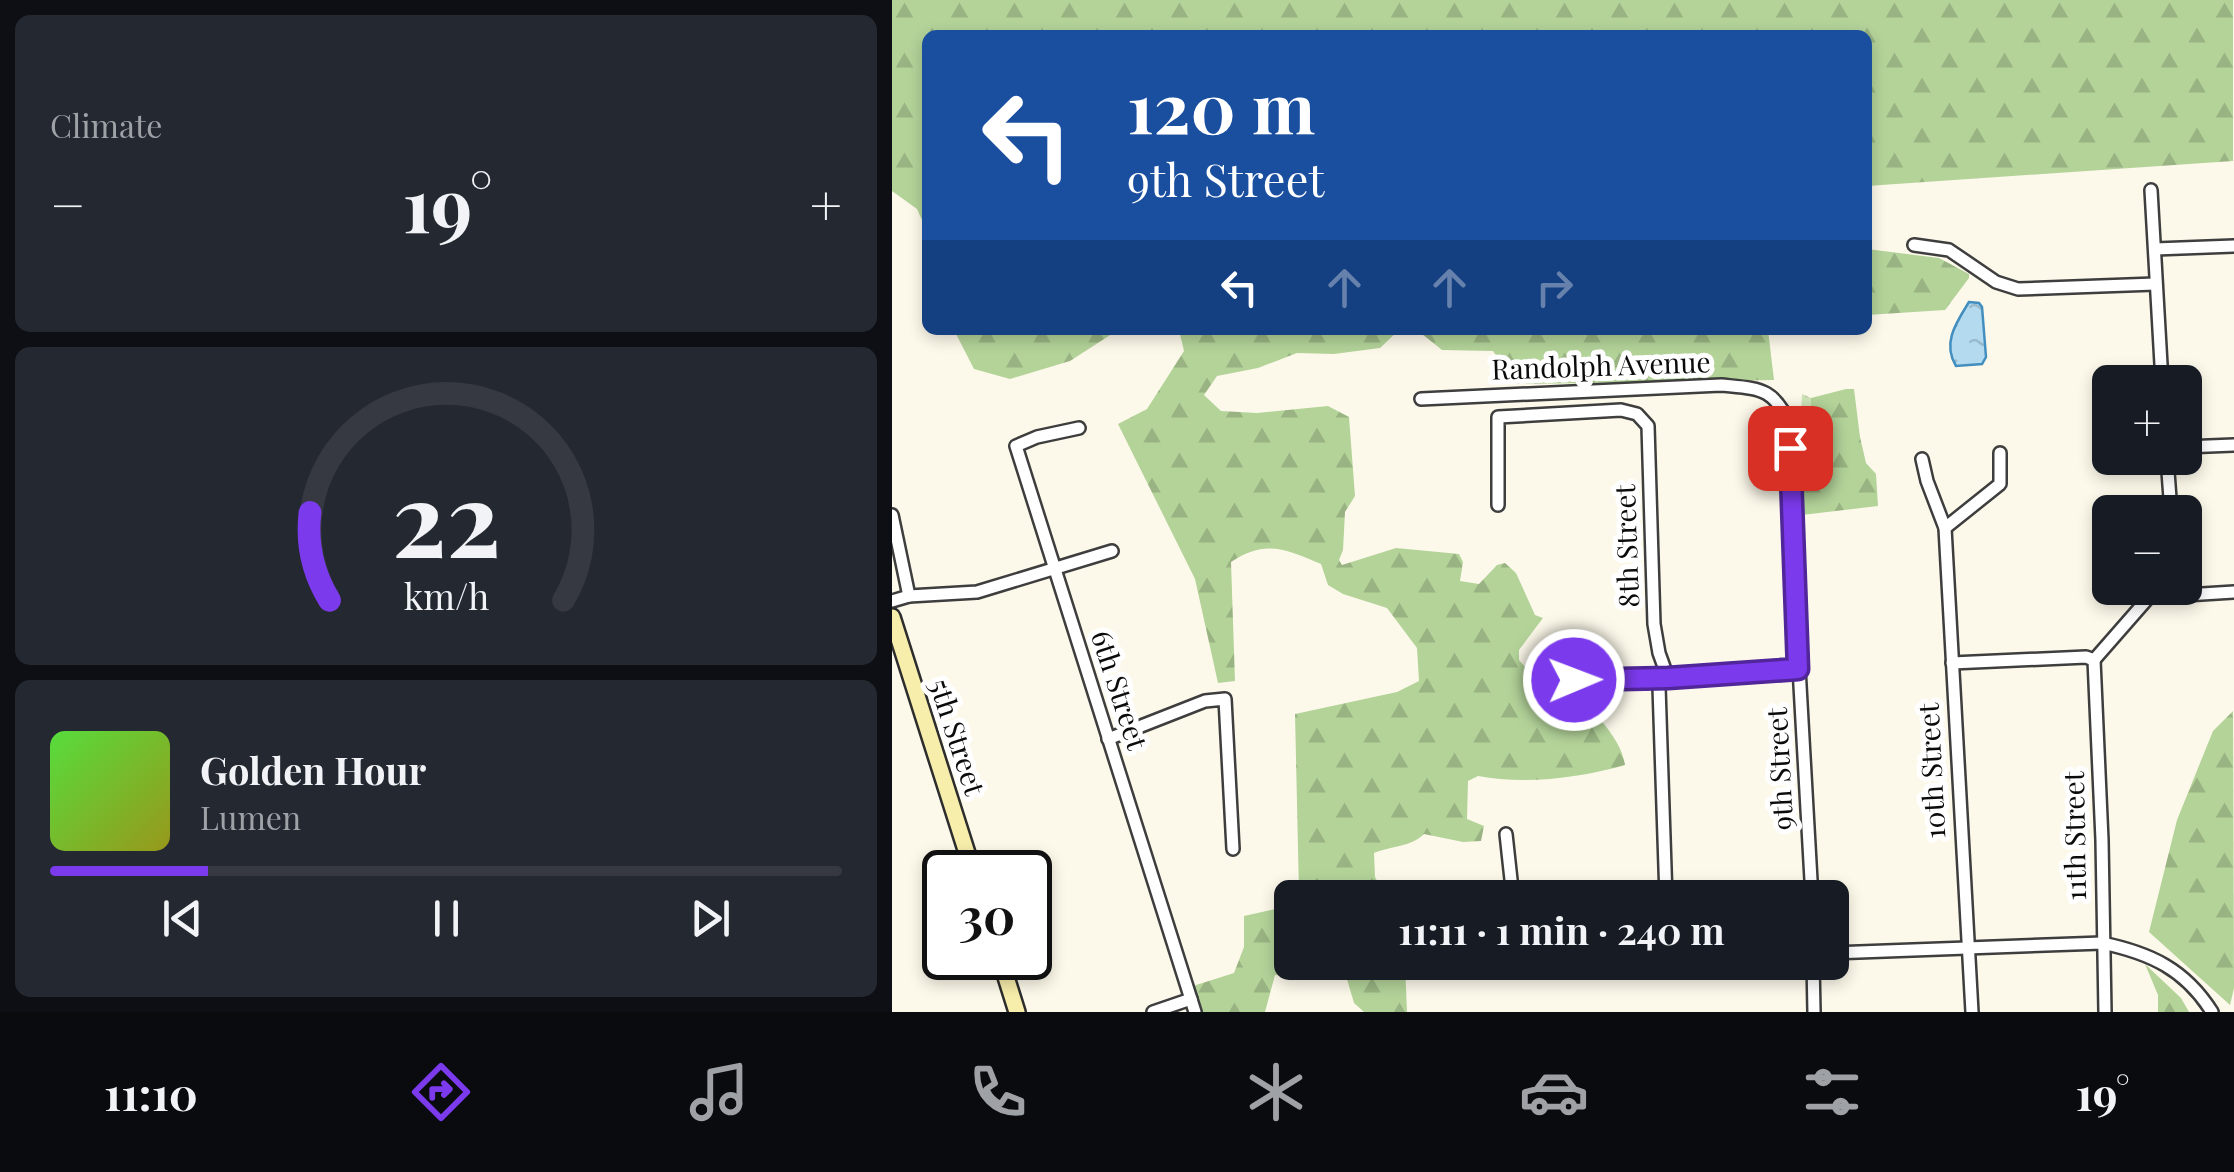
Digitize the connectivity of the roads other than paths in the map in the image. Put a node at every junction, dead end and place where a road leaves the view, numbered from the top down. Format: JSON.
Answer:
{"nodes":[{"id":1,"x":2151,"y":190,"type":"dead end"},
{"id":2,"x":1914,"y":245,"type":"dead end"},
{"id":3,"x":2234,"y":246,"type":"edge"},
{"id":4,"x":2154,"y":249,"type":"junction"},
{"id":5,"x":2155,"y":284,"type":"junction"},
{"id":6,"x":2161,"y":365,"type":"edge"},
{"id":7,"x":1422,"y":399,"type":"dead end"},
{"id":8,"x":1779,"y":400,"type":"joint"},
{"id":9,"x":1648,"y":426,"type":"joint"},
{"id":10,"x":1078,"y":428,"type":"dead end"},
{"id":11,"x":2234,"y":444,"type":"edge"},
{"id":12,"x":2202,"y":447,"type":"edge"},
{"id":13,"x":2000,"y":453,"type":"dead end"},
{"id":14,"x":1922,"y":459,"type":"dead end"},
{"id":15,"x":1498,"y":504,"type":"dead end"},
{"id":16,"x":892,"y":515,"type":"edge"},
{"id":17,"x":1946,"y":528,"type":"junction"},
{"id":18,"x":1112,"y":551,"type":"dead end"},
{"id":19,"x":1054,"y":569,"type":"junction"},
{"id":20,"x":2234,"y":592,"type":"edge"},
{"id":21,"x":2202,"y":594,"type":"edge"},
{"id":22,"x":910,"y":596,"type":"junction"},
{"id":23,"x":892,"y":601,"type":"edge"},
{"id":24,"x":2144,"y":605,"type":"edge"},
{"id":25,"x":892,"y":618,"type":"edge"},
{"id":26,"x":2094,"y":660,"type":"junction"},
{"id":27,"x":1952,"y":662,"type":"junction"},
{"id":28,"x":1798,"y":669,"type":"junction"},
{"id":29,"x":1668,"y":678,"type":"junction"},
{"id":30,"x":1574,"y":680,"type":"dead end"},
{"id":31,"x":1108,"y":739,"type":"junction"},
{"id":32,"x":1506,"y":834,"type":"dead end"},
{"id":33,"x":1233,"y":849,"type":"dead end"},
{"id":34,"x":966,"y":850,"type":"edge"},
{"id":35,"x":1511,"y":880,"type":"edge"},
{"id":36,"x":1665,"y":880,"type":"edge"},
{"id":37,"x":1811,"y":880,"type":"edge"},
{"id":38,"x":2102,"y":944,"type":"junction"},
{"id":39,"x":1968,"y":948,"type":"junction"},
{"id":40,"x":1849,"y":952,"type":"edge"},
{"id":41,"x":1007,"y":980,"type":"edge"},
{"id":42,"x":1813,"y":980,"type":"edge"},
{"id":43,"x":1193,"y":1006,"type":"edge"},
{"id":44,"x":1018,"y":1012,"type":"edge"},
{"id":45,"x":1153,"y":1012,"type":"edge"},
{"id":46,"x":1814,"y":1012,"type":"edge"},
{"id":47,"x":1972,"y":1012,"type":"edge"},
{"id":48,"x":2105,"y":1012,"type":"edge"},
{"id":49,"x":2212,"y":1012,"type":"edge"}],
"edges":[{"from":1,"to":4,"type":"street"},
{"from":2,"to":5,"type":"street"},
{"from":3,"to":4,"type":"street"},
{"from":4,"to":5,"type":"street"},
{"from":5,"to":6,"type":"street"},
{"from":7,"to":8,"type":"street","name":"Randolph Avenue"},
{"from":8,"to":28,"type":"street","name":"9th Street"},
{"from":9,"to":15,"type":"street","name":"Randolph Avenue"},
{"from":9,"to":29,"type":"street","name":"8th Street"},
{"from":10,"to":19,"type":"street","name":"6th Street"},
{"from":11,"to":12,"type":"street"},
{"from":13,"to":17,"type":"street"},
{"from":14,"to":17,"type":"street"},
{"from":16,"to":22,"type":"street"},
{"from":17,"to":27,"type":"street","name":"10th Street"},
{"from":18,"to":19,"type":"street"},
{"from":19,"to":22,"type":"street"},
{"from":19,"to":31,"type":"street","name":"6th Street"},
{"from":20,"to":21,"type":"street"},
{"from":22,"to":23,"type":"street"},
{"from":24,"to":26,"type":"street"},
{"from":25,"to":34,"type":"main road","name":"5th Street"},
{"from":26,"to":27,"type":"street"},
{"from":26,"to":38,"type":"street","name":"11th Street"},
{"from":27,"to":39,"type":"street","name":"10th Street"},
{"from":28,"to":29,"type":"street"},
{"from":28,"to":37,"type":"street","name":"9th Street"},
{"from":29,"to":30,"type":"street"},
{"from":29,"to":36,"type":"street","name":"8th Street"},
{"from":31,"to":33,"type":"street"},
{"from":31,"to":43,"type":"street","name":"6th Street"},
{"from":32,"to":35,"type":"street"},
{"from":38,"to":39,"type":"street"},
{"from":38,"to":48,"type":"street","name":"11th Street"},
{"from":38,"to":49,"type":"street"},
{"from":39,"to":40,"type":"street"},
{"from":39,"to":47,"type":"street","name":"10th Street"},
{"from":41,"to":44,"type":"main road"},
{"from":42,"to":46,"type":"street"},
{"from":43,"to":45,"type":"street"}]}
